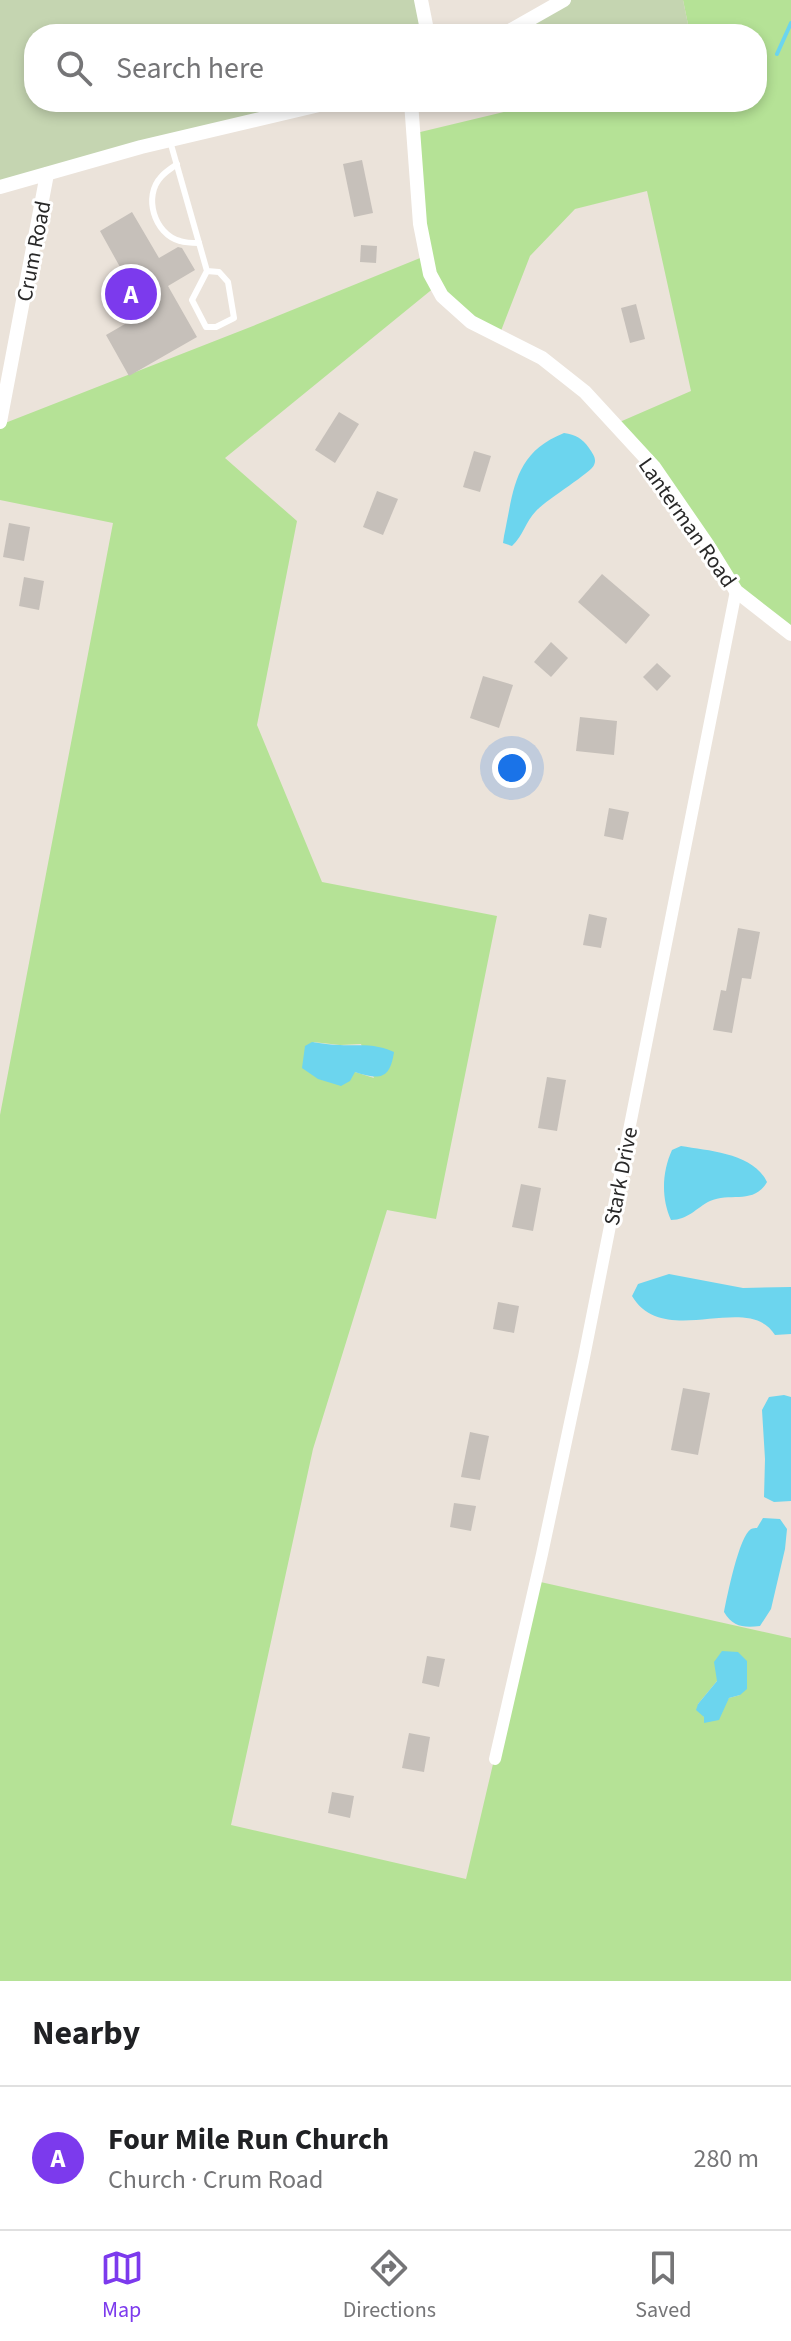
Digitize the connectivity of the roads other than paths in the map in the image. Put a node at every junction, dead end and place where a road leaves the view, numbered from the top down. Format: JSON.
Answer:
{"nodes":[{"id":1,"x":421,"y":0,"type":"edge"},
{"id":2,"x":541,"y":0,"type":"edge"},
{"id":3,"x":562,"y":1,"type":"edge"},
{"id":4,"x":426,"y":24,"type":"edge"},
{"id":5,"x":522,"y":24,"type":"edge"},
{"id":6,"x":290,"y":112,"type":"edge"},
{"id":7,"x":412,"y":112,"type":"edge"},
{"id":8,"x":170,"y":141,"type":"junction"},
{"id":9,"x":177,"y":164,"type":"junction"},
{"id":10,"x":47,"y":174,"type":"junction"},
{"id":11,"x":0,"y":187,"type":"edge"},
{"id":12,"x":199,"y":243,"type":"junction"},
{"id":13,"x":207,"y":271,"type":"junction"},
{"id":14,"x":0,"y":422,"type":"edge"},
{"id":15,"x":736,"y":591,"type":"junction"},
{"id":16,"x":791,"y":634,"type":"edge"},
{"id":17,"x":495,"y":1759,"type":"dead end"}],
"edges":[{"from":1,"to":4,"type":"street"},
{"from":2,"to":3,"type":"street"},
{"from":3,"to":5,"type":"street"},
{"from":6,"to":8,"type":"street"},
{"from":7,"to":15,"type":"street","name":"Lanterman Road"},
{"from":8,"to":9,"type":"lane"},
{"from":8,"to":10,"type":"street"},
{"from":9,"to":12,"type":"lane"},
{"from":9,"to":12,"type":"lane"},
{"from":10,"to":11,"type":"street"},
{"from":10,"to":14,"type":"street","name":"Crum Road"},
{"from":12,"to":13,"type":"lane"},
{"from":13,"to":13,"type":"lane"},
{"from":15,"to":16,"type":"street","name":"Lanterman Road"},
{"from":15,"to":17,"type":"street","name":"Stark Drive"}]}
